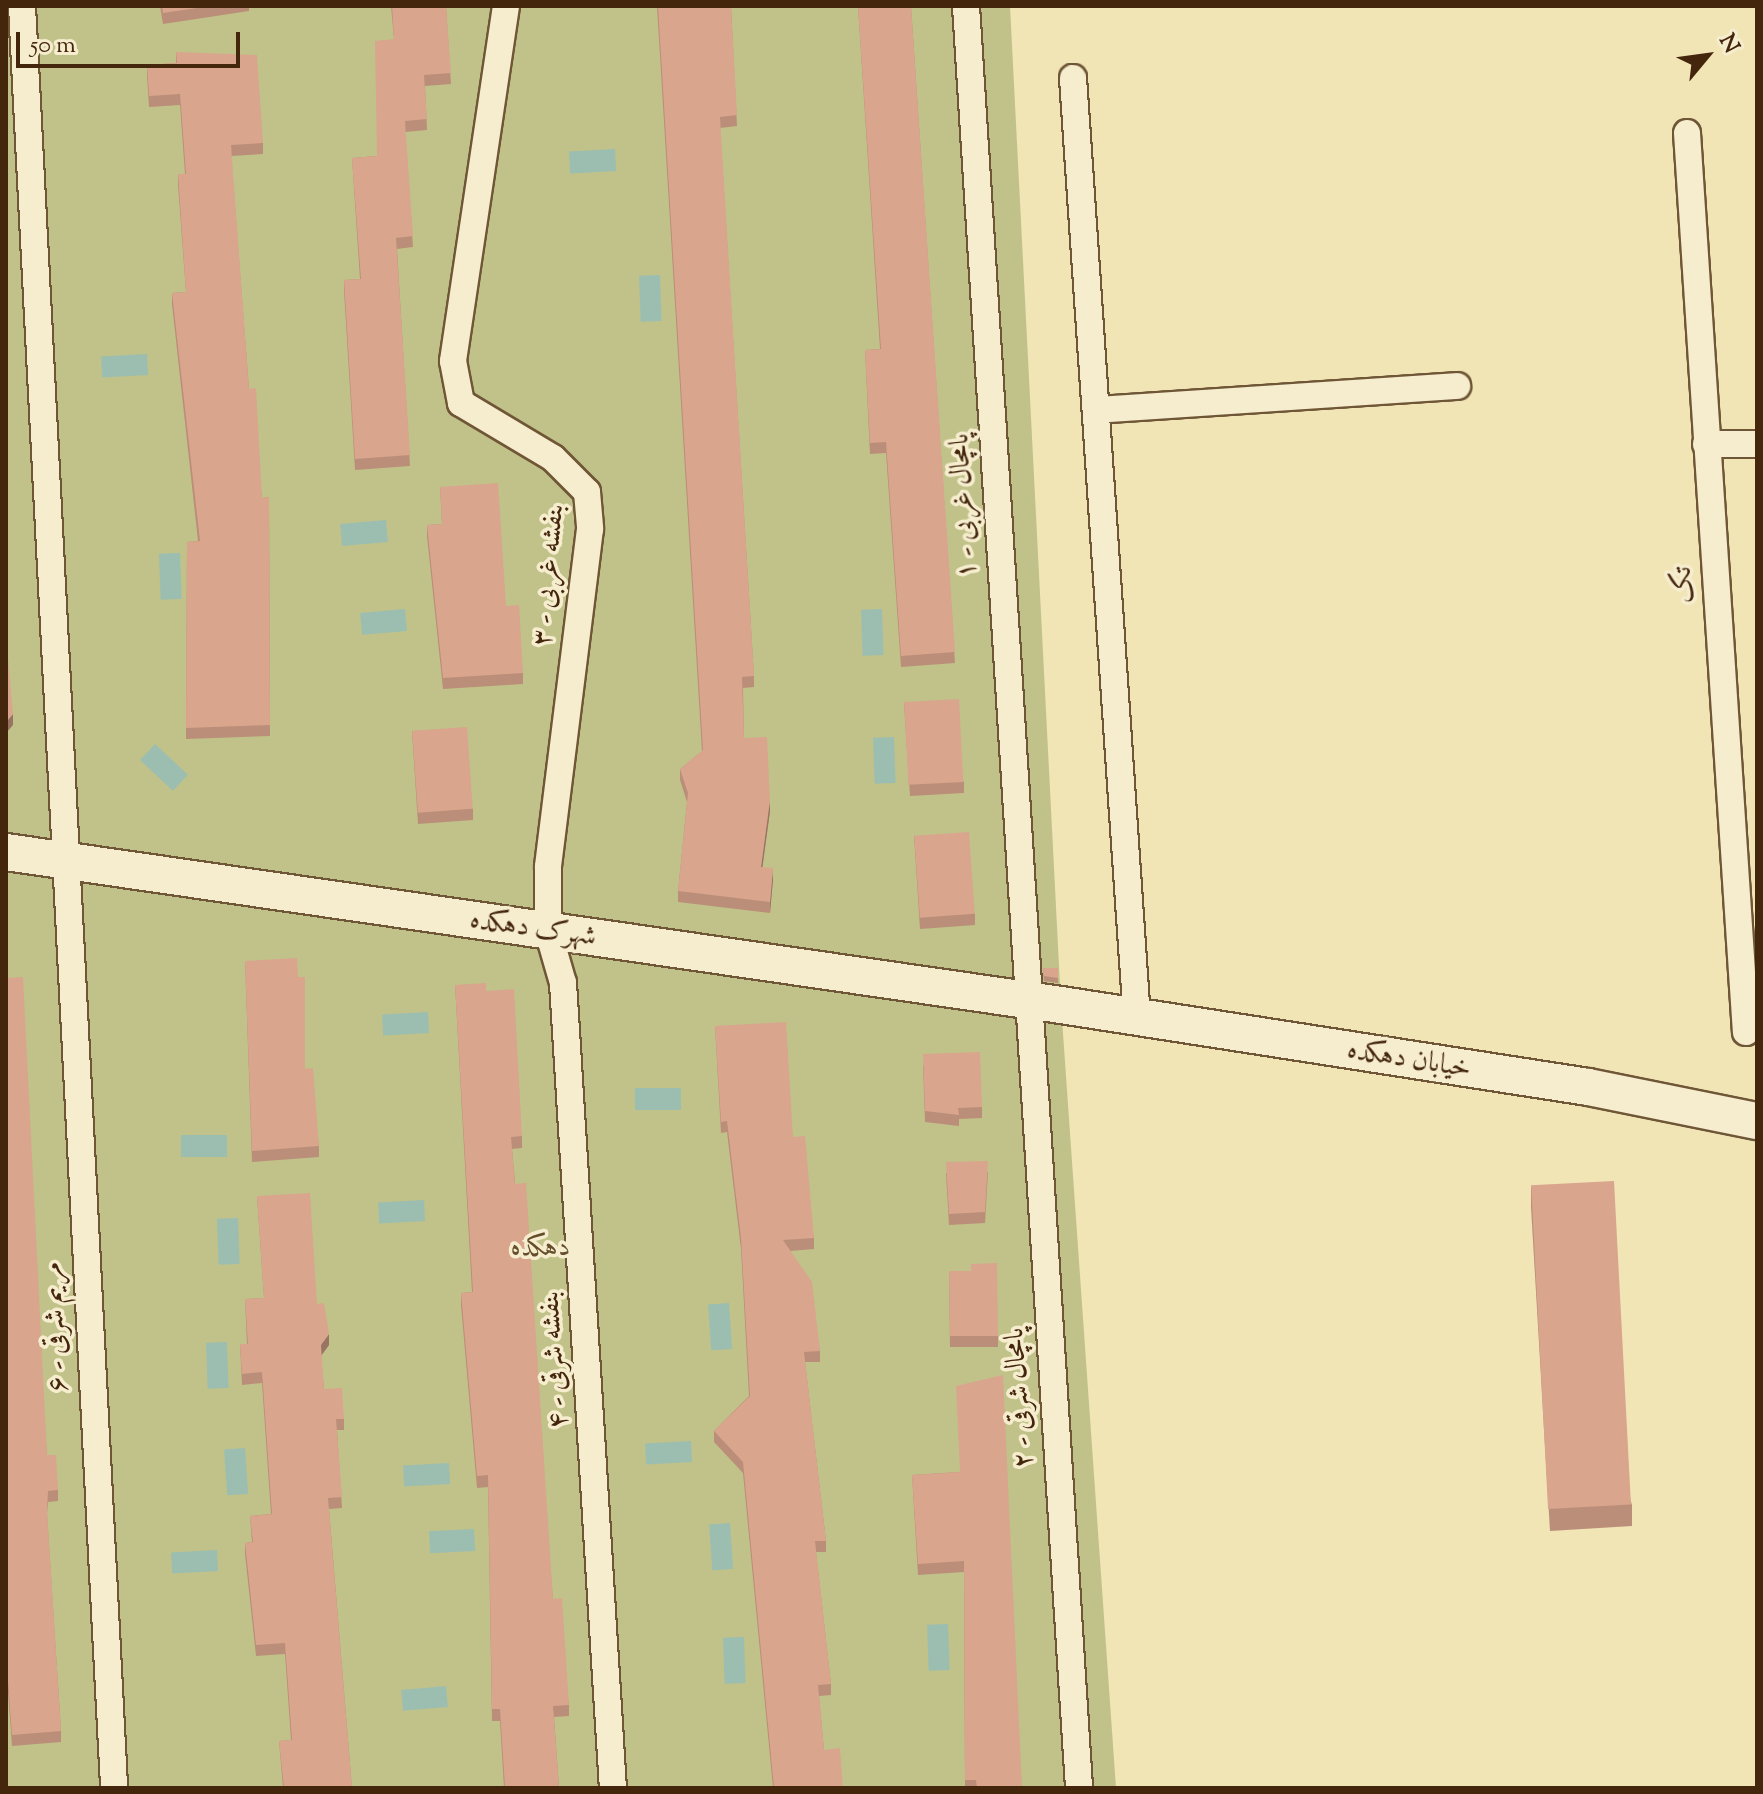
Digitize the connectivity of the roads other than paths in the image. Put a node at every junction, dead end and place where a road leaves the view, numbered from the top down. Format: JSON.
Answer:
{"nodes":[{"id":1,"x":22,"y":6,"type":"edge"},
{"id":2,"x":506,"y":6,"type":"edge"},
{"id":3,"x":966,"y":6,"type":"edge"},
{"id":4,"x":1073,"y":78,"type":"dead end"},
{"id":5,"x":1687,"y":133,"type":"dead end"},
{"id":6,"x":1457,"y":386,"type":"dead end"},
{"id":7,"x":1096,"y":410,"type":"junction"},
{"id":8,"x":1706,"y":444,"type":"junction"},
{"id":9,"x":1757,"y":444,"type":"edge"},
{"id":10,"x":6,"y":852,"type":"edge"},
{"id":11,"x":70,"y":862,"type":"junction"},
{"id":12,"x":548,"y":931,"type":"junction"},
{"id":13,"x":1026,"y":1003,"type":"junction"},
{"id":14,"x":1061,"y":1005,"type":"joint"},
{"id":15,"x":1137,"y":1019,"type":"junction"},
{"id":16,"x":1746,"y":1032,"type":"dead end"},
{"id":17,"x":1757,"y":1121,"type":"edge"},
{"id":18,"x":114,"y":1788,"type":"edge"},
{"id":19,"x":613,"y":1788,"type":"edge"},
{"id":20,"x":1079,"y":1788,"type":"edge"}],
"edges":[{"from":1,"to":11,"type":"street","name":"مریم شرقی - ۶"},
{"from":2,"to":12,"type":"street","name":"بنفشه غربی - ۳"},
{"from":3,"to":13,"type":"street","name":"پامچال غربی - ۱"},
{"from":4,"to":7,"type":"street"},
{"from":5,"to":8,"type":"street","name":"تک"},
{"from":6,"to":7,"type":"street"},
{"from":7,"to":15,"type":"street"},
{"from":8,"to":9,"type":"street"},
{"from":8,"to":16,"type":"street","name":"تک"},
{"from":10,"to":11,"type":"street","name":"شهرک دهکده"},
{"from":11,"to":12,"type":"street","name":"شهرک دهکده"},
{"from":11,"to":18,"type":"street","name":"مریم شرقی - ۶"},
{"from":12,"to":13,"type":"street","name":"شهرک دهکده"},
{"from":12,"to":19,"type":"street","name":"بنفشه شرقی - ۴"},
{"from":13,"to":14,"type":"street","name":"شهرک دهکده"},
{"from":13,"to":20,"type":"street","name":"پامچال شرقی - ۲"},
{"from":14,"to":15,"type":"street","name":"خیابان دهکده"},
{"from":15,"to":17,"type":"street","name":"خیابان دهکده"}]}
